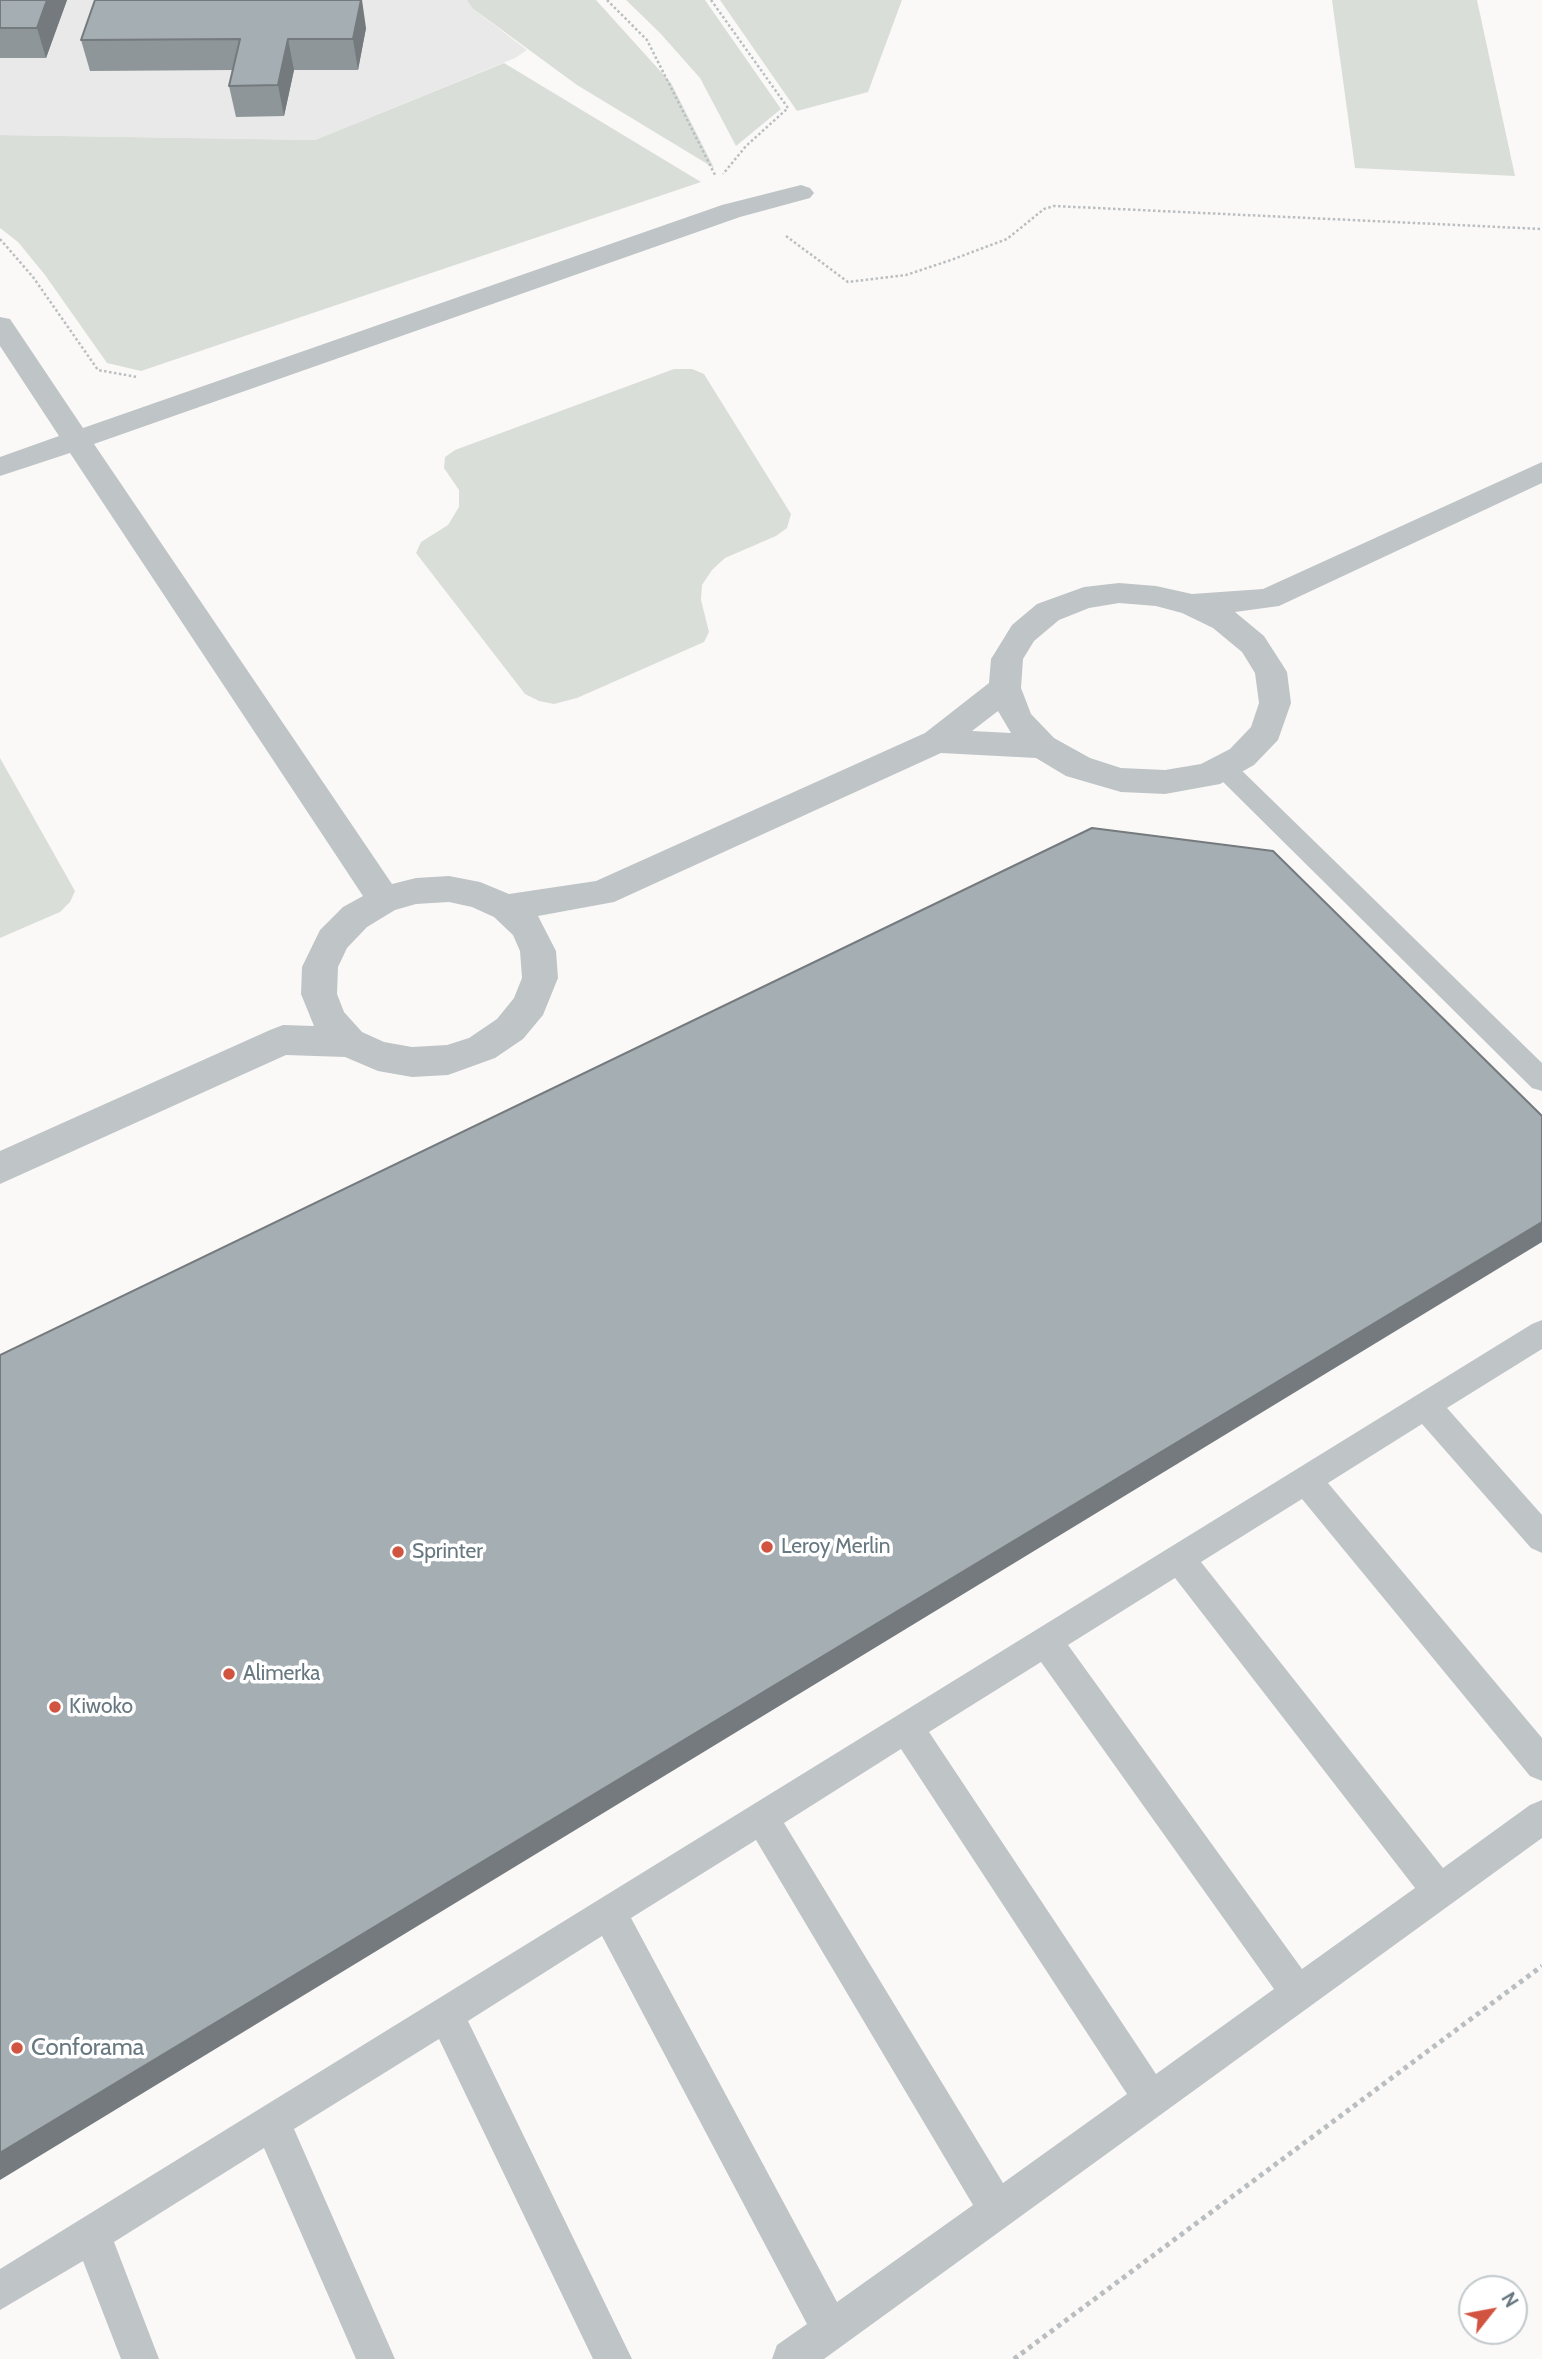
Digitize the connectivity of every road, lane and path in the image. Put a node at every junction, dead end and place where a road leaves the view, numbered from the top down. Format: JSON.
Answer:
{"nodes":[{"id":1,"x":607,"y":0,"type":"edge"},
{"id":2,"x":711,"y":0,"type":"edge"},
{"id":3,"x":717,"y":179,"type":"junction"},
{"id":4,"x":710,"y":183,"type":"dead end"},
{"id":5,"x":801,"y":193,"type":"dead end"},
{"id":6,"x":750,"y":205,"type":"junction"},
{"id":7,"x":1542,"y":229,"type":"edge"},
{"id":8,"x":0,"y":239,"type":"edge"},
{"id":9,"x":0,"y":325,"type":"edge"},
{"id":10,"x":140,"y":377,"type":"dead end"},
{"id":11,"x":76,"y":440,"type":"junction"},
{"id":12,"x":0,"y":467,"type":"edge"},
{"id":13,"x":1542,"y":471,"type":"edge"},
{"id":14,"x":1268,"y":599,"type":"junction"},
{"id":15,"x":1192,"y":605,"type":"junction"},
{"id":16,"x":1253,"y":644,"type":"junction"},
{"id":17,"x":1005,"y":688,"type":"junction"},
{"id":18,"x":937,"y":741,"type":"junction"},
{"id":19,"x":1042,"y":746,"type":"junction"},
{"id":20,"x":1223,"y":767,"type":"junction"},
{"id":21,"x":602,"y":893,"type":"junction"},
{"id":22,"x":384,"y":900,"type":"junction"},
{"id":23,"x":506,"y":908,"type":"junction"},
{"id":24,"x":538,"y":951,"type":"junction"},
{"id":25,"x":319,"y":994,"type":"junction"},
{"id":26,"x":283,"y":1040,"type":"junction"},
{"id":27,"x":349,"y":1042,"type":"junction"},
{"id":28,"x":1542,"y":1080,"type":"edge"},
{"id":29,"x":0,"y":1168,"type":"edge"},
{"id":30,"x":1542,"y":1334,"type":"edge"},
{"id":31,"x":1426,"y":1406,"type":"junction"},
{"id":32,"x":1306,"y":1480,"type":"junction"},
{"id":33,"x":1542,"y":1538,"type":"edge"},
{"id":34,"x":1179,"y":1559,"type":"junction"},
{"id":35,"x":1046,"y":1642,"type":"junction"},
{"id":36,"x":906,"y":1728,"type":"junction"},
{"id":37,"x":1542,"y":1764,"type":"edge"},
{"id":38,"x":1542,"y":1817,"type":"edge"},
{"id":39,"x":762,"y":1819,"type":"junction"},
{"id":40,"x":1439,"y":1891,"type":"junction"},
{"id":41,"x":609,"y":1913,"type":"junction"},
{"id":42,"x":1542,"y":1966,"type":"edge"},
{"id":43,"x":1298,"y":1993,"type":"junction"},
{"id":44,"x":446,"y":2015,"type":"junction"},
{"id":45,"x":1151,"y":2099,"type":"junction"},
{"id":46,"x":272,"y":2123,"type":"junction"},
{"id":47,"x":997,"y":2209,"type":"junction"},
{"id":48,"x":92,"y":2235,"type":"junction"},
{"id":49,"x":0,"y":2291,"type":"edge"},
{"id":50,"x":831,"y":2330,"type":"junction"},
{"id":51,"x":139,"y":2359,"type":"edge"},
{"id":52,"x":376,"y":2359,"type":"edge"},
{"id":53,"x":613,"y":2359,"type":"edge"},
{"id":54,"x":790,"y":2359,"type":"edge"},
{"id":55,"x":1014,"y":2359,"type":"edge"}],
"edges":[{"from":1,"to":3,"type":"path"},
{"from":2,"to":3,"type":"path"},
{"from":3,"to":4,"type":"path"},
{"from":5,"to":6,"type":"street"},
{"from":6,"to":7,"type":"path"},
{"from":6,"to":11,"type":"street"},
{"from":8,"to":10,"type":"path"},
{"from":9,"to":11,"type":"street"},
{"from":11,"to":12,"type":"street"},
{"from":11,"to":22,"type":"street"},
{"from":13,"to":14,"type":"street"},
{"from":14,"to":15,"type":"street"},
{"from":14,"to":16,"type":"street"},
{"from":15,"to":16,"type":"street"},
{"from":15,"to":17,"type":"street"},
{"from":16,"to":20,"type":"street"},
{"from":17,"to":18,"type":"street"},
{"from":17,"to":19,"type":"street"},
{"from":18,"to":19,"type":"street"},
{"from":18,"to":21,"type":"street"},
{"from":19,"to":20,"type":"street"},
{"from":20,"to":28,"type":"lane"},
{"from":21,"to":23,"type":"street"},
{"from":21,"to":24,"type":"street"},
{"from":22,"to":23,"type":"street"},
{"from":22,"to":25,"type":"street"},
{"from":23,"to":24,"type":"street"},
{"from":24,"to":27,"type":"street"},
{"from":25,"to":26,"type":"street"},
{"from":25,"to":27,"type":"street"},
{"from":26,"to":27,"type":"street"},
{"from":26,"to":29,"type":"street"},
{"from":30,"to":31,"type":"lane"},
{"from":31,"to":32,"type":"lane"},
{"from":31,"to":33,"type":"lane"},
{"from":32,"to":34,"type":"lane"},
{"from":32,"to":37,"type":"lane"},
{"from":34,"to":35,"type":"lane"},
{"from":34,"to":40,"type":"lane"},
{"from":35,"to":36,"type":"lane"},
{"from":35,"to":43,"type":"lane"},
{"from":36,"to":39,"type":"lane"},
{"from":36,"to":45,"type":"lane"},
{"from":38,"to":40,"type":"lane"},
{"from":39,"to":41,"type":"lane"},
{"from":39,"to":47,"type":"lane"},
{"from":40,"to":43,"type":"lane"},
{"from":41,"to":44,"type":"lane"},
{"from":41,"to":50,"type":"lane"},
{"from":42,"to":55,"type":"path"},
{"from":43,"to":45,"type":"lane"},
{"from":44,"to":46,"type":"lane"},
{"from":44,"to":53,"type":"lane"},
{"from":45,"to":47,"type":"lane"},
{"from":46,"to":48,"type":"lane"},
{"from":46,"to":52,"type":"lane"},
{"from":47,"to":50,"type":"lane"},
{"from":48,"to":49,"type":"lane"},
{"from":48,"to":51,"type":"lane"},
{"from":50,"to":54,"type":"lane"}]}
